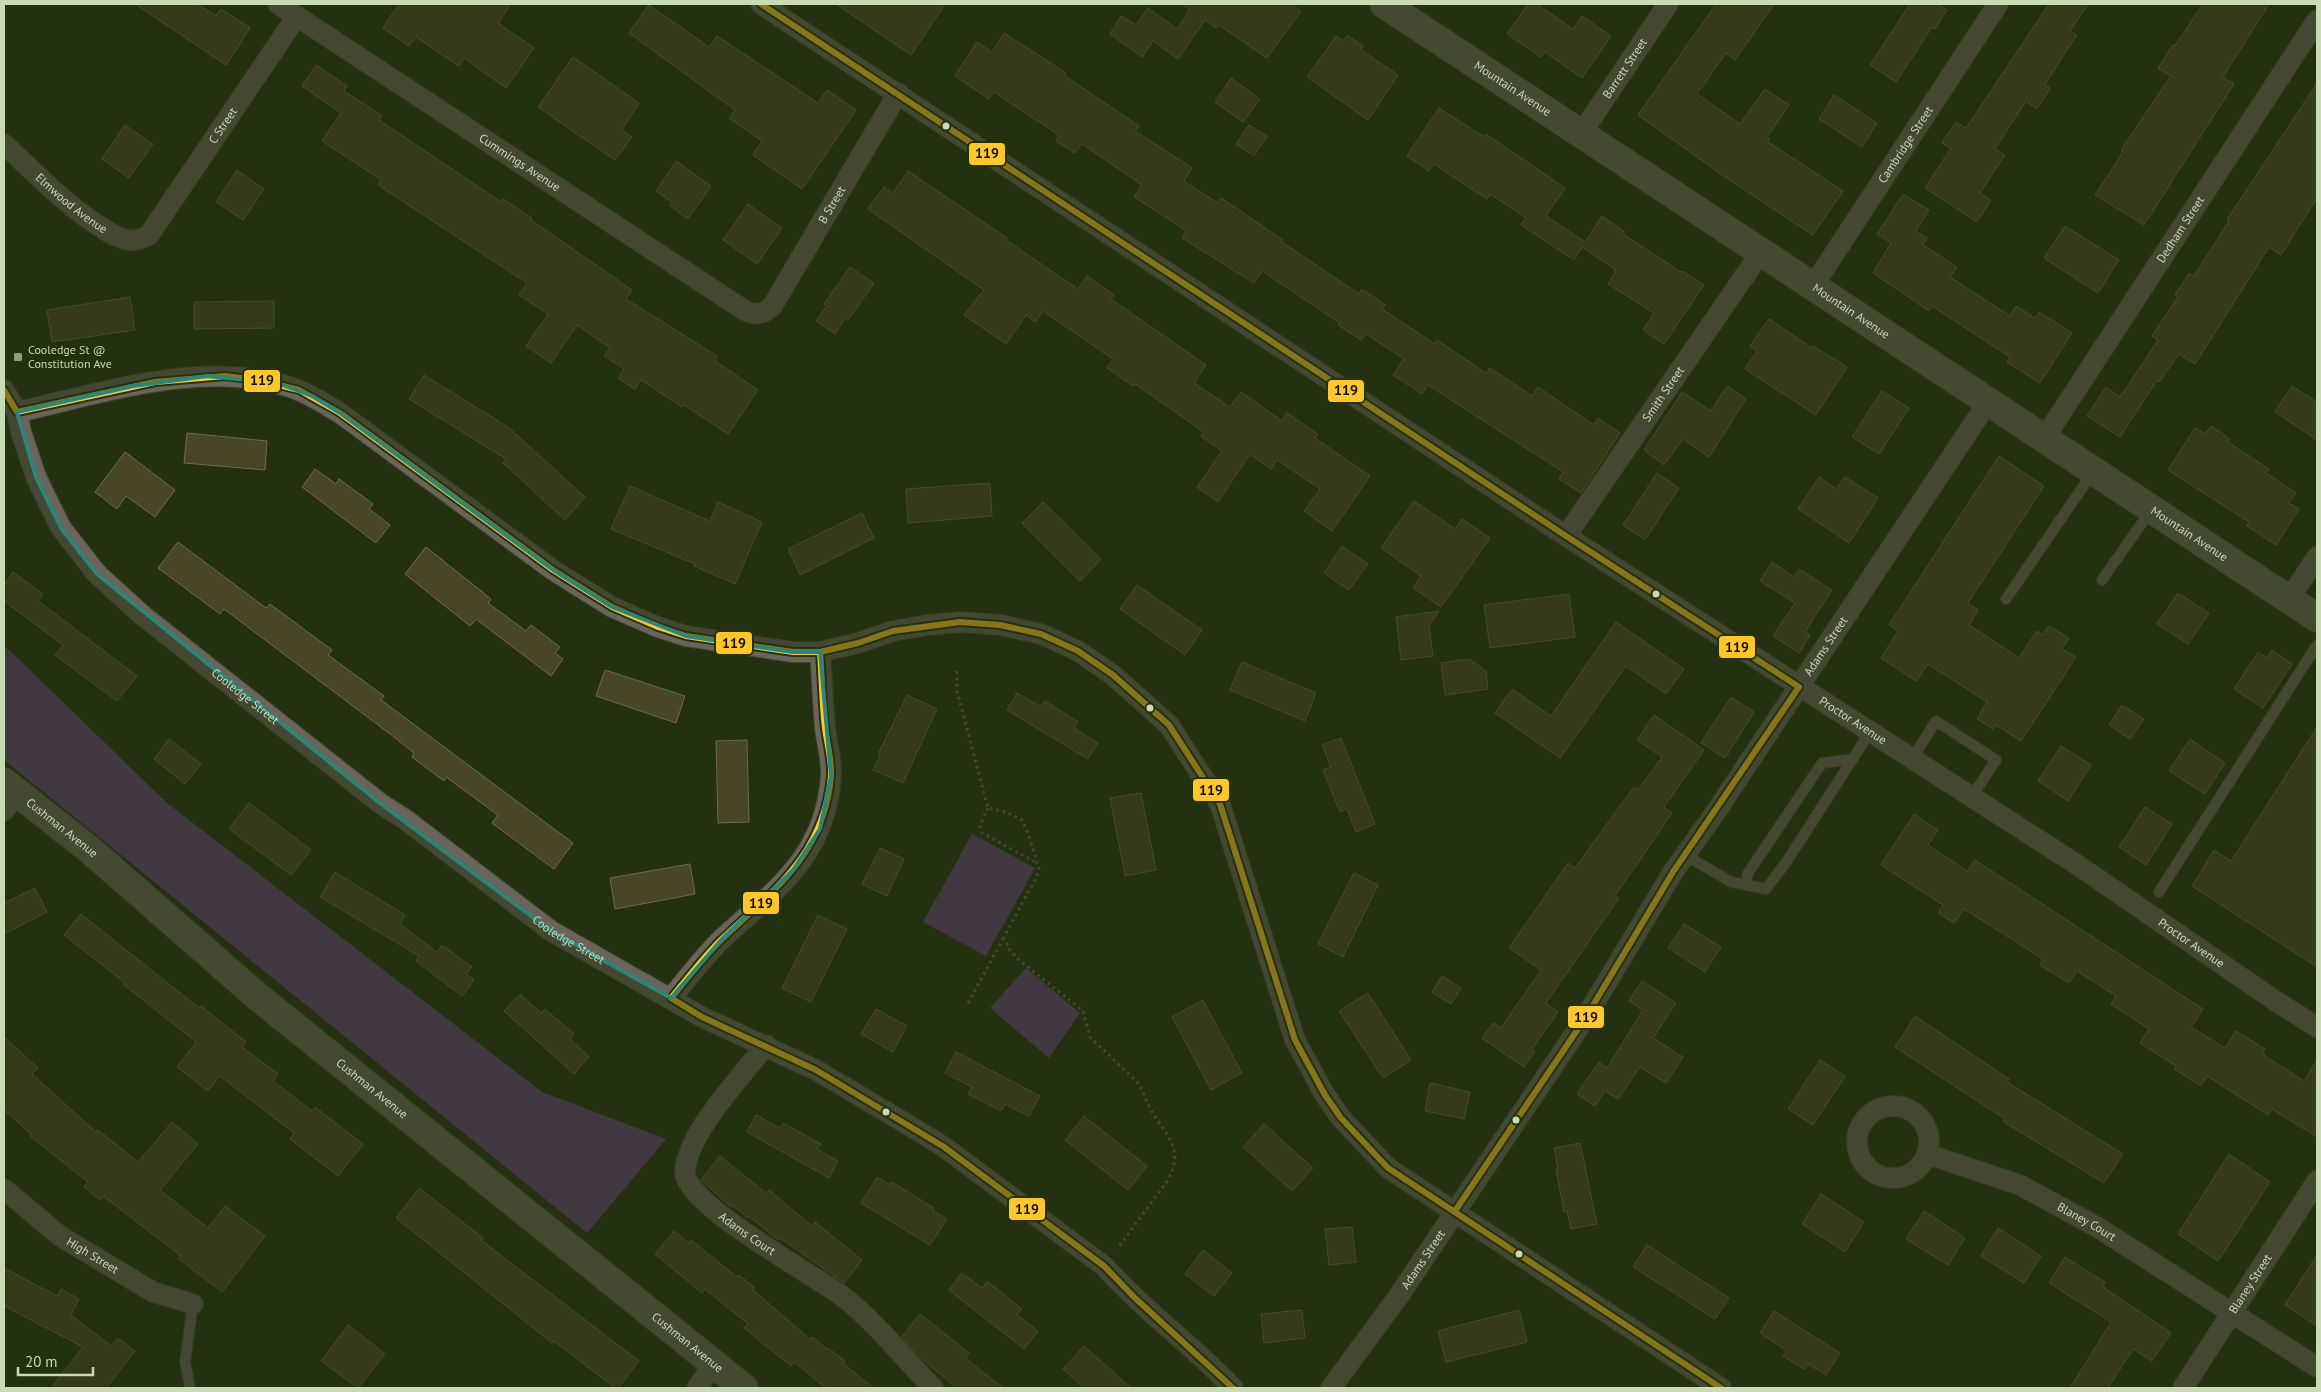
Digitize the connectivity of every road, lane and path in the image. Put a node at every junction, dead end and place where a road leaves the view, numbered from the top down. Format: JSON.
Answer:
{"nodes":[{"id":1,"x":278,"y":4,"type":"edge"},
{"id":2,"x":761,"y":4,"type":"edge"},
{"id":3,"x":1384,"y":4,"type":"edge"},
{"id":4,"x":1668,"y":4,"type":"edge"},
{"id":5,"x":1998,"y":4,"type":"edge"},
{"id":6,"x":297,"y":16,"type":"junction"},
{"id":7,"x":2317,"y":20,"type":"edge"},
{"id":8,"x":898,"y":94,"type":"junction"},
{"id":9,"x":1582,"y":134,"type":"junction"},
{"id":10,"x":4,"y":144,"type":"edge"},
{"id":11,"x":149,"y":235,"type":"joint"},
{"id":12,"x":1760,"y":252,"type":"junction"},
{"id":13,"x":1813,"y":286,"type":"junction"},
{"id":14,"x":764,"y":313,"type":"joint"},
{"id":15,"x":4,"y":390,"type":"edge"},
{"id":16,"x":1988,"y":402,"type":"junction"},
{"id":17,"x":17,"y":412,"type":"junction"},
{"id":18,"x":2044,"y":439,"type":"junction"},
{"id":19,"x":2094,"y":471,"type":"junction"},
{"id":20,"x":2152,"y":509,"type":"junction"},
{"id":21,"x":1566,"y":536,"type":"junction"},
{"id":22,"x":2317,"y":557,"type":"edge"},
{"id":23,"x":2102,"y":580,"type":"dead end"},
{"id":24,"x":2006,"y":599,"type":"dead end"},
{"id":25,"x":2289,"y":599,"type":"junction"},
{"id":26,"x":2317,"y":618,"type":"edge"},
{"id":27,"x":2317,"y":645,"type":"edge"},
{"id":28,"x":820,"y":652,"type":"junction"},
{"id":29,"x":958,"y":671,"type":"dead end"},
{"id":30,"x":1799,"y":687,"type":"junction"},
{"id":31,"x":1870,"y":732,"type":"junction"},
{"id":32,"x":1853,"y":759,"type":"junction"},
{"id":33,"x":1912,"y":759,"type":"junction"},
{"id":34,"x":8,"y":795,"type":"edge"},
{"id":35,"x":1972,"y":798,"type":"junction"},
{"id":36,"x":988,"y":808,"type":"junction"},
{"id":37,"x":1685,"y":855,"type":"junction"},
{"id":38,"x":1037,"y":863,"type":"junction"},
{"id":39,"x":1745,"y":885,"type":"junction"},
{"id":40,"x":2159,"y":892,"type":"dead end"},
{"id":41,"x":1004,"y":937,"type":"junction"},
{"id":42,"x":671,"y":998,"type":"junction"},
{"id":43,"x":968,"y":1003,"type":"dead end"},
{"id":44,"x":2317,"y":1027,"type":"edge"},
{"id":45,"x":766,"y":1045,"type":"junction"},
{"id":46,"x":1928,"y":1154,"type":"dead end"},
{"id":47,"x":2317,"y":1180,"type":"edge"},
{"id":48,"x":4,"y":1189,"type":"edge"},
{"id":49,"x":1455,"y":1211,"type":"junction"},
{"id":50,"x":1104,"y":1266,"type":"junction"},
{"id":51,"x":193,"y":1304,"type":"joint"},
{"id":52,"x":2234,"y":1313,"type":"junction"},
{"id":53,"x":714,"y":1364,"type":"junction"},
{"id":54,"x":2317,"y":1368,"type":"edge"},
{"id":55,"x":190,"y":1388,"type":"edge"},
{"id":56,"x":697,"y":1388,"type":"edge"},
{"id":57,"x":744,"y":1388,"type":"edge"},
{"id":58,"x":934,"y":1388,"type":"edge"},
{"id":59,"x":1233,"y":1388,"type":"edge"},
{"id":60,"x":1331,"y":1388,"type":"edge"},
{"id":61,"x":1721,"y":1388,"type":"edge"},
{"id":62,"x":2183,"y":1388,"type":"edge"}],
"edges":[{"from":1,"to":6,"type":"street","name":"Cummings Avenue"},
{"from":2,"to":8,"type":"street","name":"Proctor Avenue"},
{"from":3,"to":9,"type":"street","name":"Mountain Avenue"},
{"from":4,"to":9,"type":"street","name":"Barrett Street"},
{"from":5,"to":13,"type":"street","name":"Cambridge Street"},
{"from":6,"to":11,"type":"street","name":"C Street"},
{"from":6,"to":14,"type":"street","name":"Cummings Avenue"},
{"from":7,"to":18,"type":"street","name":"Dedham Street"},
{"from":8,"to":14,"type":"street","name":"B Street"},
{"from":8,"to":21,"type":"street","name":"Proctor Avenue"},
{"from":9,"to":12,"type":"street","name":"Mountain Avenue"},
{"from":10,"to":11,"type":"street","name":"Elmwood Avenue"},
{"from":12,"to":13,"type":"street","name":"Mountain Avenue"},
{"from":12,"to":21,"type":"street","name":"Smith Street"},
{"from":13,"to":16,"type":"street","name":"Mountain Avenue"},
{"from":15,"to":17,"type":"street","name":"Cooledge Street"},
{"from":16,"to":18,"type":"street","name":"Mountain Avenue"},
{"from":16,"to":30,"type":"street","name":"Adams Street"},
{"from":17,"to":28,"type":"street"},
{"from":17,"to":42,"type":"street","name":"Cooledge Street"},
{"from":18,"to":19,"type":"street","name":"Mountain Avenue"},
{"from":19,"to":20,"type":"street","name":"Mountain Avenue"},
{"from":19,"to":24,"type":"lane"},
{"from":20,"to":23,"type":"lane"},
{"from":20,"to":25,"type":"street","name":"Mountain Avenue"},
{"from":21,"to":30,"type":"street","name":"Proctor Avenue"},
{"from":22,"to":25,"type":"street"},
{"from":25,"to":26,"type":"street","name":"Mountain Avenue"},
{"from":27,"to":40,"type":"lane"},
{"from":28,"to":42,"type":"street"},
{"from":28,"to":49,"type":"street"},
{"from":29,"to":36,"type":"path"},
{"from":30,"to":31,"type":"street","name":"Proctor Avenue"},
{"from":30,"to":37,"type":"street","name":"Adams Street"},
{"from":31,"to":32,"type":"lane"},
{"from":31,"to":33,"type":"street","name":"Proctor Avenue"},
{"from":32,"to":39,"type":"lane"},
{"from":32,"to":39,"type":"lane"},
{"from":33,"to":35,"type":"street","name":"Proctor Avenue"},
{"from":33,"to":35,"type":"lane"},
{"from":34,"to":53,"type":"street","name":"Cushman Avenue"},
{"from":35,"to":44,"type":"street","name":"Proctor Avenue"},
{"from":36,"to":38,"type":"path"},
{"from":36,"to":38,"type":"path"},
{"from":37,"to":39,"type":"lane"},
{"from":37,"to":49,"type":"street","name":"Adams Street"},
{"from":38,"to":41,"type":"path"},
{"from":41,"to":43,"type":"path"},
{"from":41,"to":50,"type":"path"},
{"from":42,"to":45,"type":"street","name":"Cooledge Street"},
{"from":45,"to":50,"type":"street","name":"Cooledge Street"},
{"from":45,"to":58,"type":"street","name":"Adams Court"},
{"from":46,"to":52,"type":"street","name":"Blaney Court"},
{"from":47,"to":52,"type":"street","name":"Blaney Street"},
{"from":48,"to":51,"type":"street","name":"High Street"},
{"from":49,"to":60,"type":"street","name":"Adams Street"},
{"from":49,"to":61,"type":"street"},
{"from":50,"to":59,"type":"street","name":"Cooledge Street"},
{"from":51,"to":55,"type":"lane"},
{"from":52,"to":54,"type":"street","name":"Blaney Court"},
{"from":52,"to":62,"type":"street","name":"Blaney Street"},
{"from":53,"to":56,"type":"street"},
{"from":53,"to":57,"type":"street","name":"Cushman Avenue"}]}
